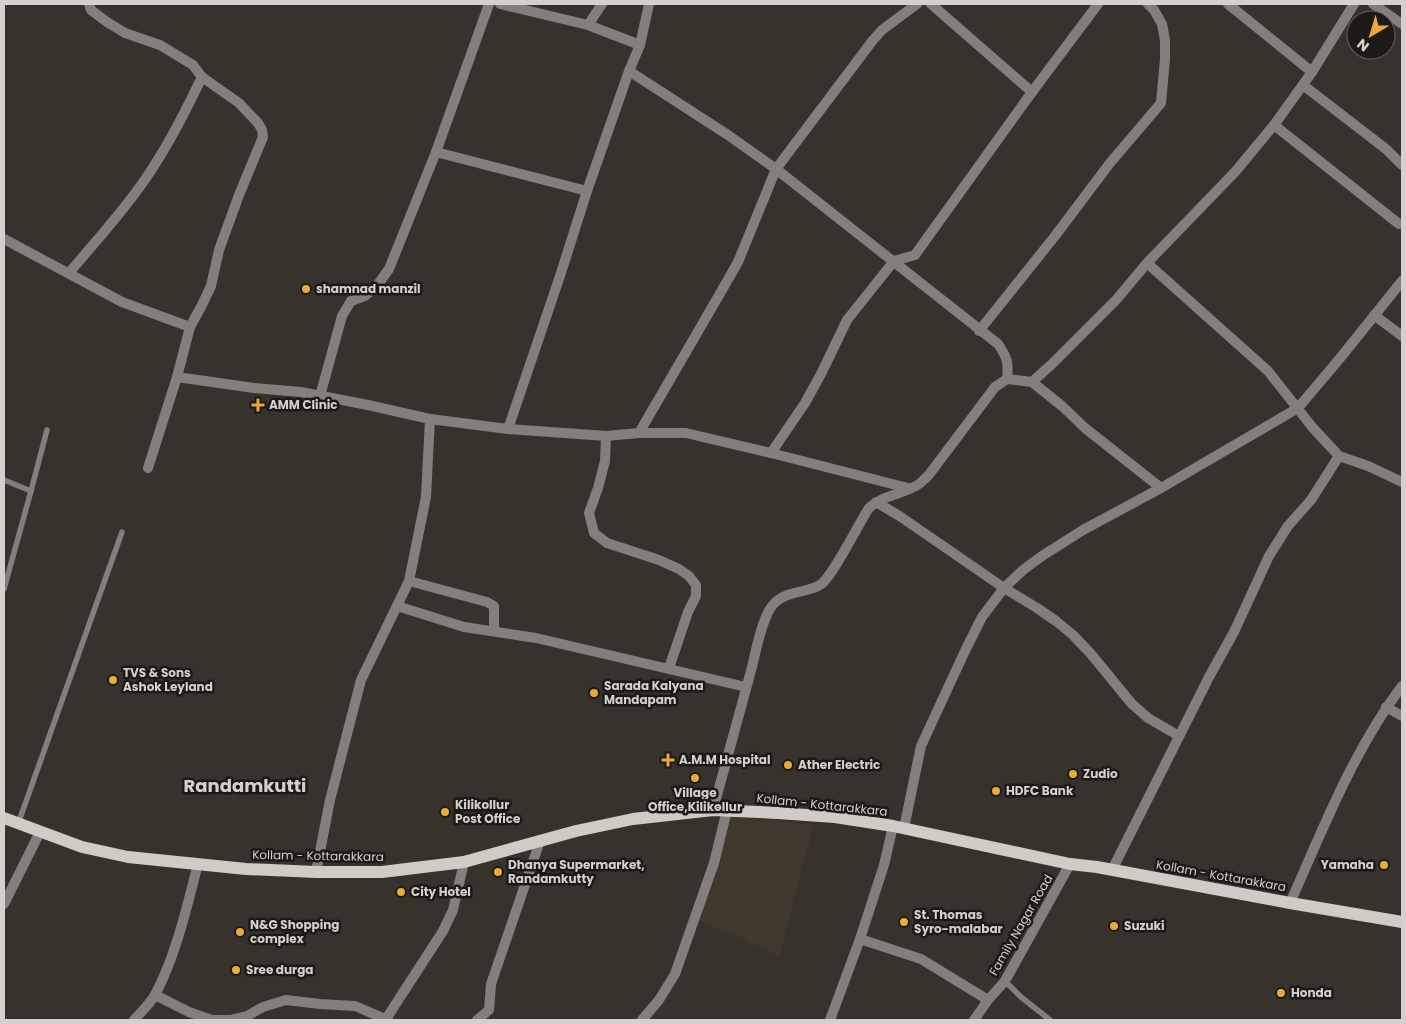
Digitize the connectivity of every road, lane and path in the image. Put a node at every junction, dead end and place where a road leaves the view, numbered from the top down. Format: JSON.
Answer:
{"nodes":[{"id":1,"x":89,"y":4,"type":"edge"},
{"id":2,"x":489,"y":4,"type":"edge"},
{"id":3,"x":500,"y":4,"type":"edge"},
{"id":4,"x":602,"y":4,"type":"edge"},
{"id":5,"x":649,"y":4,"type":"edge"},
{"id":6,"x":917,"y":4,"type":"edge"},
{"id":7,"x":932,"y":4,"type":"edge"},
{"id":8,"x":1098,"y":4,"type":"edge"},
{"id":9,"x":1148,"y":4,"type":"edge"},
{"id":10,"x":1228,"y":4,"type":"edge"},
{"id":11,"x":1354,"y":4,"type":"edge"},
{"id":12,"x":1373,"y":4,"type":"edge"},
{"id":13,"x":1402,"y":24,"type":"edge"},
{"id":14,"x":588,"y":25,"type":"junction"},
{"id":15,"x":640,"y":44,"type":"junction"},
{"id":16,"x":629,"y":71,"type":"junction"},
{"id":17,"x":1312,"y":72,"type":"junction"},
{"id":18,"x":202,"y":78,"type":"junction"},
{"id":19,"x":1303,"y":85,"type":"junction"},
{"id":20,"x":1032,"y":92,"type":"junction"},
{"id":21,"x":1274,"y":125,"type":"junction"},
{"id":22,"x":436,"y":152,"type":"junction"},
{"id":23,"x":1402,"y":165,"type":"edge"},
{"id":24,"x":776,"y":169,"type":"junction"},
{"id":25,"x":587,"y":191,"type":"junction"},
{"id":26,"x":1398,"y":224,"type":"dead end"},
{"id":27,"x":4,"y":239,"type":"edge"},
{"id":28,"x":894,"y":261,"type":"junction"},
{"id":29,"x":1147,"y":262,"type":"junction"},
{"id":30,"x":69,"y":273,"type":"junction"},
{"id":31,"x":1402,"y":281,"type":"edge"},
{"id":32,"x":1374,"y":315,"type":"junction"},
{"id":33,"x":190,"y":326,"type":"junction"},
{"id":34,"x":980,"y":331,"type":"junction"},
{"id":35,"x":1402,"y":336,"type":"edge"},
{"id":36,"x":177,"y":377,"type":"junction"},
{"id":37,"x":1007,"y":379,"type":"junction"},
{"id":38,"x":1032,"y":382,"type":"junction"},
{"id":39,"x":320,"y":396,"type":"junction"},
{"id":40,"x":1298,"y":408,"type":"junction"},
{"id":41,"x":430,"y":419,"type":"junction"},
{"id":42,"x":47,"y":430,"type":"dead end"},
{"id":43,"x":508,"y":430,"type":"junction"},
{"id":44,"x":639,"y":433,"type":"junction"},
{"id":45,"x":606,"y":436,"type":"junction"},
{"id":46,"x":772,"y":453,"type":"junction"},
{"id":47,"x":1340,"y":456,"type":"junction"},
{"id":48,"x":148,"y":468,"type":"dead end"},
{"id":49,"x":4,"y":480,"type":"edge"},
{"id":50,"x":1402,"y":482,"type":"edge"},
{"id":51,"x":1161,"y":488,"type":"junction"},
{"id":52,"x":909,"y":489,"type":"junction"},
{"id":53,"x":32,"y":491,"type":"junction"},
{"id":54,"x":876,"y":502,"type":"junction"},
{"id":55,"x":122,"y":532,"type":"dead end"},
{"id":56,"x":409,"y":582,"type":"junction"},
{"id":57,"x":1004,"y":588,"type":"junction"},
{"id":58,"x":4,"y":589,"type":"edge"},
{"id":59,"x":397,"y":606,"type":"junction"},
{"id":60,"x":494,"y":627,"type":"dead end"},
{"id":61,"x":669,"y":668,"type":"junction"},
{"id":62,"x":1402,"y":686,"type":"edge"},
{"id":63,"x":746,"y":687,"type":"junction"},
{"id":64,"x":1386,"y":707,"type":"junction"},
{"id":65,"x":1402,"y":716,"type":"edge"},
{"id":66,"x":1179,"y":736,"type":"junction"},
{"id":67,"x":713,"y":810,"type":"junction"},
{"id":68,"x":727,"y":810,"type":"junction"},
{"id":69,"x":4,"y":818,"type":"edge"},
{"id":70,"x":18,"y":824,"type":"junction"},
{"id":71,"x":898,"y":827,"type":"junction"},
{"id":72,"x":40,"y":832,"type":"junction"},
{"id":73,"x":540,"y":841,"type":"junction"},
{"id":74,"x":464,"y":862,"type":"junction"},
{"id":75,"x":198,"y":864,"type":"junction"},
{"id":76,"x":1070,"y":864,"type":"junction"},
{"id":77,"x":1112,"y":870,"type":"junction"},
{"id":78,"x":316,"y":872,"type":"junction"},
{"id":79,"x":1290,"y":903,"type":"junction"},
{"id":80,"x":4,"y":904,"type":"edge"},
{"id":81,"x":1402,"y":922,"type":"edge"},
{"id":82,"x":860,"y":939,"type":"junction"},
{"id":83,"x":1005,"y":981,"type":"junction"},
{"id":84,"x":155,"y":995,"type":"junction"},
{"id":85,"x":988,"y":1000,"type":"junction"},
{"id":86,"x":134,"y":1020,"type":"edge"},
{"id":87,"x":387,"y":1020,"type":"edge"},
{"id":88,"x":478,"y":1020,"type":"edge"},
{"id":89,"x":642,"y":1020,"type":"edge"},
{"id":90,"x":830,"y":1020,"type":"edge"},
{"id":91,"x":974,"y":1020,"type":"edge"},
{"id":92,"x":1050,"y":1020,"type":"edge"}],
"edges":[{"from":1,"to":18,"type":"street"},
{"from":2,"to":22,"type":"street"},
{"from":3,"to":14,"type":"street"},
{"from":4,"to":14,"type":"street"},
{"from":5,"to":15,"type":"street"},
{"from":6,"to":24,"type":"street"},
{"from":7,"to":20,"type":"street"},
{"from":8,"to":20,"type":"street"},
{"from":9,"to":34,"type":"street"},
{"from":10,"to":17,"type":"street"},
{"from":11,"to":17,"type":"street"},
{"from":12,"to":13,"type":"street"},
{"from":14,"to":15,"type":"street"},
{"from":15,"to":16,"type":"street"},
{"from":16,"to":24,"type":"street"},
{"from":16,"to":25,"type":"street"},
{"from":17,"to":19,"type":"street"},
{"from":18,"to":30,"type":"street"},
{"from":18,"to":33,"type":"street"},
{"from":19,"to":21,"type":"street"},
{"from":19,"to":23,"type":"street"},
{"from":20,"to":28,"type":"street"},
{"from":21,"to":26,"type":"street"},
{"from":21,"to":29,"type":"street"},
{"from":22,"to":25,"type":"street"},
{"from":22,"to":39,"type":"street"},
{"from":24,"to":28,"type":"street"},
{"from":24,"to":44,"type":"street"},
{"from":25,"to":43,"type":"street"},
{"from":27,"to":30,"type":"street"},
{"from":28,"to":34,"type":"street"},
{"from":28,"to":46,"type":"street"},
{"from":29,"to":38,"type":"street"},
{"from":29,"to":40,"type":"street"},
{"from":30,"to":33,"type":"street"},
{"from":31,"to":32,"type":"street"},
{"from":32,"to":35,"type":"street"},
{"from":32,"to":40,"type":"street"},
{"from":33,"to":36,"type":"street"},
{"from":34,"to":37,"type":"street"},
{"from":36,"to":39,"type":"street"},
{"from":36,"to":48,"type":"street"},
{"from":37,"to":38,"type":"street"},
{"from":37,"to":52,"type":"street"},
{"from":38,"to":51,"type":"street"},
{"from":39,"to":41,"type":"street"},
{"from":40,"to":47,"type":"street"},
{"from":40,"to":51,"type":"street"},
{"from":41,"to":43,"type":"street"},
{"from":41,"to":56,"type":"street"},
{"from":42,"to":53,"type":"lane"},
{"from":43,"to":45,"type":"street"},
{"from":44,"to":45,"type":"street"},
{"from":44,"to":46,"type":"street"},
{"from":45,"to":61,"type":"street"},
{"from":46,"to":52,"type":"street"},
{"from":47,"to":50,"type":"street"},
{"from":47,"to":66,"type":"street"},
{"from":49,"to":53,"type":"lane"},
{"from":51,"to":57,"type":"street"},
{"from":52,"to":54,"type":"street"},
{"from":53,"to":58,"type":"lane"},
{"from":54,"to":57,"type":"street"},
{"from":54,"to":63,"type":"street"},
{"from":55,"to":70,"type":"lane"},
{"from":56,"to":59,"type":"street"},
{"from":56,"to":60,"type":"street"},
{"from":57,"to":66,"type":"street"},
{"from":57,"to":71,"type":"street"},
{"from":59,"to":61,"type":"street"},
{"from":59,"to":78,"type":"street"},
{"from":61,"to":63,"type":"street"},
{"from":62,"to":64,"type":"street"},
{"from":63,"to":67,"type":"street"},
{"from":64,"to":65,"type":"street"},
{"from":64,"to":79,"type":"street"},
{"from":66,"to":77,"type":"street"},
{"from":67,"to":68,"type":"main road","name":"Kollam - Kottarakkara"},
{"from":67,"to":73,"type":"main road","name":"Kollam - Kottarakkara"},
{"from":68,"to":71,"type":"main road","name":"Kollam - Kottarakkara"},
{"from":68,"to":89,"type":"street"},
{"from":69,"to":70,"type":"main road","name":"Kollam - Kottarakkara"},
{"from":70,"to":72,"type":"main road","name":"Kollam - Kottarakkara"},
{"from":71,"to":76,"type":"main road","name":"Kollam - Kottarakkara"},
{"from":71,"to":82,"type":"street"},
{"from":72,"to":75,"type":"main road","name":"Kollam - Kottarakkara"},
{"from":72,"to":80,"type":"street"},
{"from":73,"to":74,"type":"main road","name":"Kollam - Kottarakkara"},
{"from":73,"to":88,"type":"street"},
{"from":74,"to":78,"type":"main road","name":"Kollam - Kottarakkara"},
{"from":74,"to":87,"type":"street"},
{"from":75,"to":78,"type":"main road","name":"Kollam - Kottarakkara"},
{"from":75,"to":84,"type":"street"},
{"from":76,"to":77,"type":"main road","name":"Kollam - Kottarakkara"},
{"from":76,"to":83,"type":"street","name":"Family Nagar Road"},
{"from":77,"to":79,"type":"main road","name":"Kollam - Kottarakkara"},
{"from":79,"to":81,"type":"main road","name":"Kollam - Kottarakkara"},
{"from":82,"to":85,"type":"street"},
{"from":82,"to":90,"type":"street"},
{"from":83,"to":85,"type":"street","name":"Family Nagar Road"},
{"from":83,"to":92,"type":"lane"},
{"from":84,"to":86,"type":"street"},
{"from":84,"to":87,"type":"street"},
{"from":85,"to":91,"type":"street","name":"Family Nagar Road"}]}
